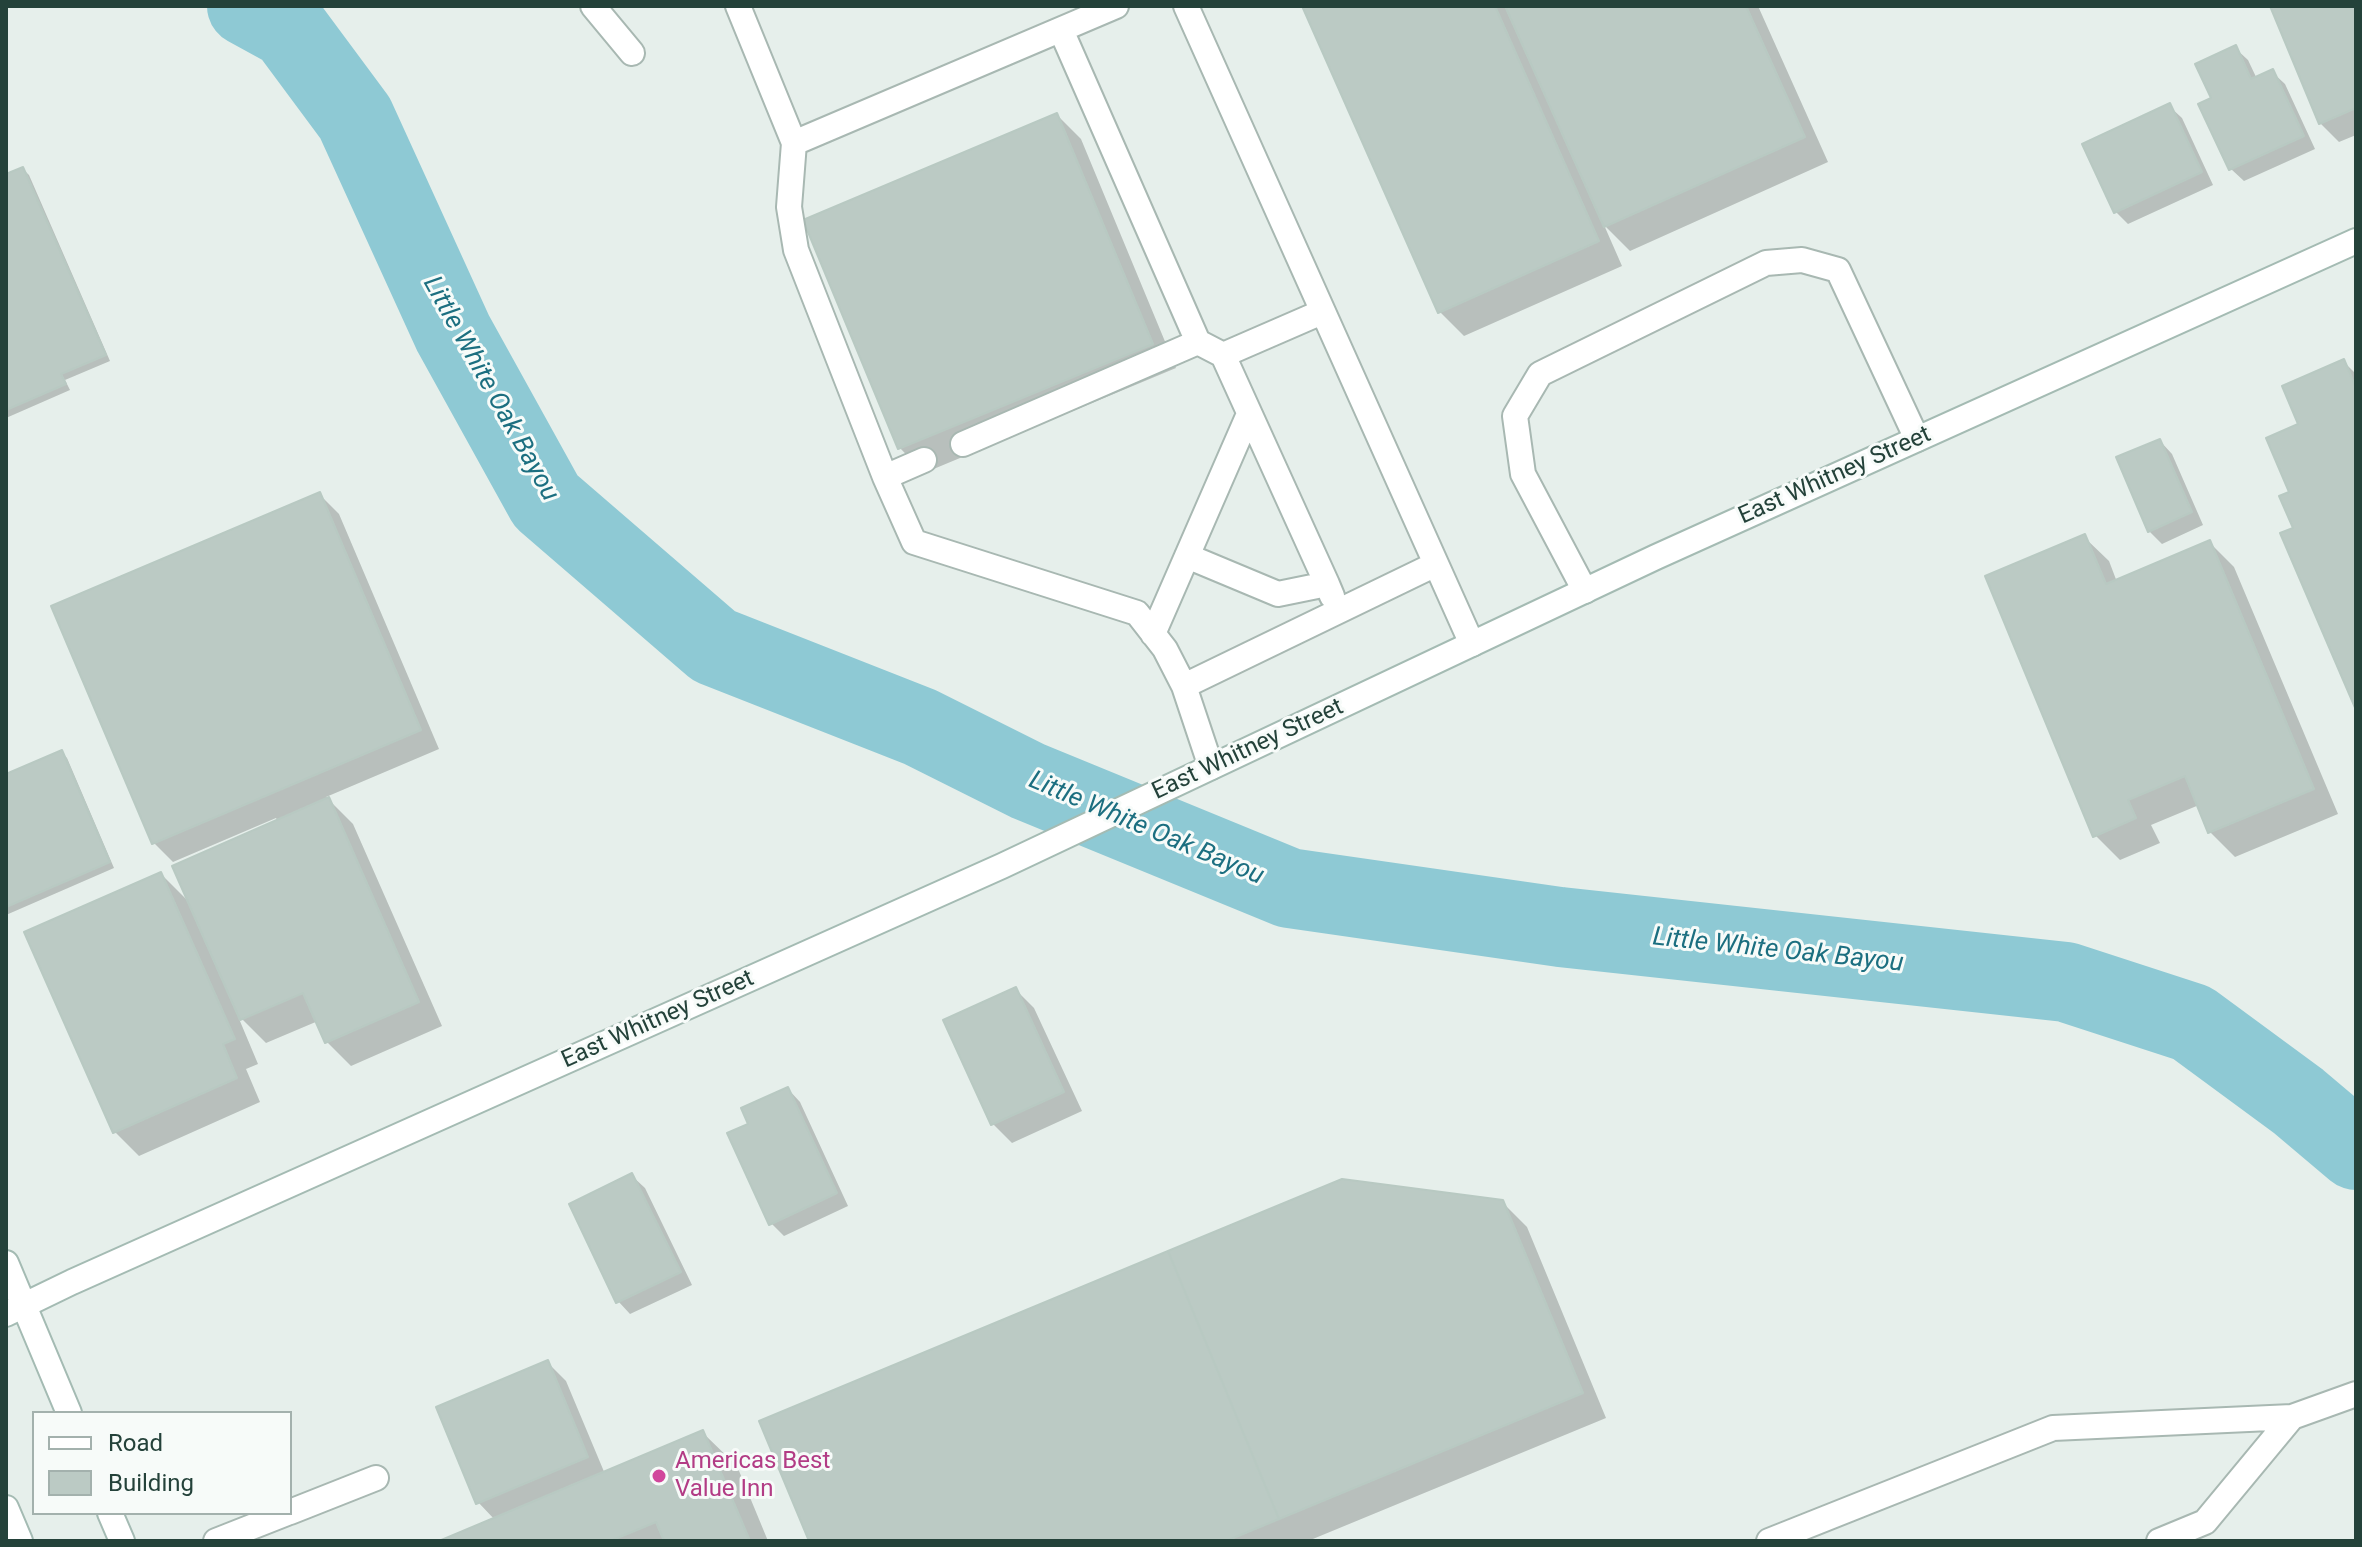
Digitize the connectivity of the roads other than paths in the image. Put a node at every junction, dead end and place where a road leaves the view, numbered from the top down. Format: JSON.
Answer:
{"nodes":[{"id":1,"x":593,"y":6,"type":"edge"},
{"id":2,"x":738,"y":6,"type":"edge"},
{"id":3,"x":1116,"y":6,"type":"edge"},
{"id":4,"x":1186,"y":6,"type":"edge"},
{"id":5,"x":1061,"y":30,"type":"junction"},
{"id":6,"x":632,"y":53,"type":"dead end"},
{"id":7,"x":794,"y":143,"type":"junction"},
{"id":8,"x":2356,"y":241,"type":"edge"},
{"id":9,"x":1322,"y":312,"type":"junction"},
{"id":10,"x":1198,"y":342,"type":"junction"},
{"id":11,"x":1223,"y":355,"type":"junction"},
{"id":12,"x":1249,"y":414,"type":"junction"},
{"id":13,"x":1917,"y":439,"type":"junction"},
{"id":14,"x":963,"y":444,"type":"dead end"},
{"id":15,"x":924,"y":460,"type":"dead end"},
{"id":16,"x":885,"y":477,"type":"junction"},
{"id":17,"x":1187,"y":556,"type":"junction"},
{"id":18,"x":1436,"y":564,"type":"junction"},
{"id":19,"x":1327,"y":584,"type":"junction"},
{"id":20,"x":1585,"y":591,"type":"junction"},
{"id":21,"x":1338,"y":609,"type":"junction"},
{"id":22,"x":1153,"y":634,"type":"junction"},
{"id":23,"x":1472,"y":644,"type":"junction"},
{"id":24,"x":1184,"y":686,"type":"junction"},
{"id":25,"x":1211,"y":767,"type":"junction"},
{"id":26,"x":6,"y":1263,"type":"edge"},
{"id":27,"x":15,"y":1310,"type":"edge"},
{"id":28,"x":2356,"y":1394,"type":"edge"},
{"id":29,"x":68,"y":1411,"type":"edge"},
{"id":30,"x":2292,"y":1417,"type":"junction"},
{"id":31,"x":376,"y":1478,"type":"dead end"},
{"id":32,"x":6,"y":1508,"type":"edge"},
{"id":33,"x":292,"y":1511,"type":"edge"},
{"id":34,"x":111,"y":1515,"type":"edge"},
{"id":35,"x":281,"y":1515,"type":"edge"},
{"id":36,"x":20,"y":1541,"type":"edge"},
{"id":37,"x":122,"y":1541,"type":"edge"},
{"id":38,"x":216,"y":1541,"type":"edge"},
{"id":39,"x":1769,"y":1541,"type":"edge"},
{"id":40,"x":2159,"y":1541,"type":"edge"}],
"edges":[{"from":1,"to":6,"type":"street"},
{"from":2,"to":7,"type":"street"},
{"from":3,"to":5,"type":"street"},
{"from":4,"to":9,"type":"street"},
{"from":5,"to":7,"type":"street"},
{"from":5,"to":10,"type":"street"},
{"from":7,"to":16,"type":"street"},
{"from":8,"to":13,"type":"street","name":"East Whitney Street"},
{"from":9,"to":11,"type":"street"},
{"from":9,"to":18,"type":"street"},
{"from":10,"to":11,"type":"street"},
{"from":10,"to":14,"type":"street"},
{"from":11,"to":12,"type":"street"},
{"from":12,"to":17,"type":"street"},
{"from":12,"to":19,"type":"street"},
{"from":13,"to":20,"type":"street","name":"East Whitney Street"},
{"from":13,"to":20,"type":"street"},
{"from":15,"to":16,"type":"street"},
{"from":16,"to":22,"type":"street"},
{"from":17,"to":19,"type":"street"},
{"from":17,"to":22,"type":"street"},
{"from":18,"to":21,"type":"street"},
{"from":18,"to":23,"type":"street"},
{"from":19,"to":21,"type":"street"},
{"from":20,"to":23,"type":"street","name":"East Whitney Street"},
{"from":21,"to":24,"type":"street"},
{"from":22,"to":24,"type":"street"},
{"from":23,"to":25,"type":"street","name":"East Whitney Street"},
{"from":24,"to":25,"type":"street"},
{"from":25,"to":27,"type":"street","name":"East Whitney Street"},
{"from":26,"to":27,"type":"street"},
{"from":27,"to":29,"type":"street"},
{"from":28,"to":30,"type":"street"},
{"from":30,"to":39,"type":"street"},
{"from":30,"to":40,"type":"street"},
{"from":31,"to":33,"type":"street"},
{"from":32,"to":36,"type":"street"},
{"from":34,"to":37,"type":"street"},
{"from":35,"to":38,"type":"street"}]}
